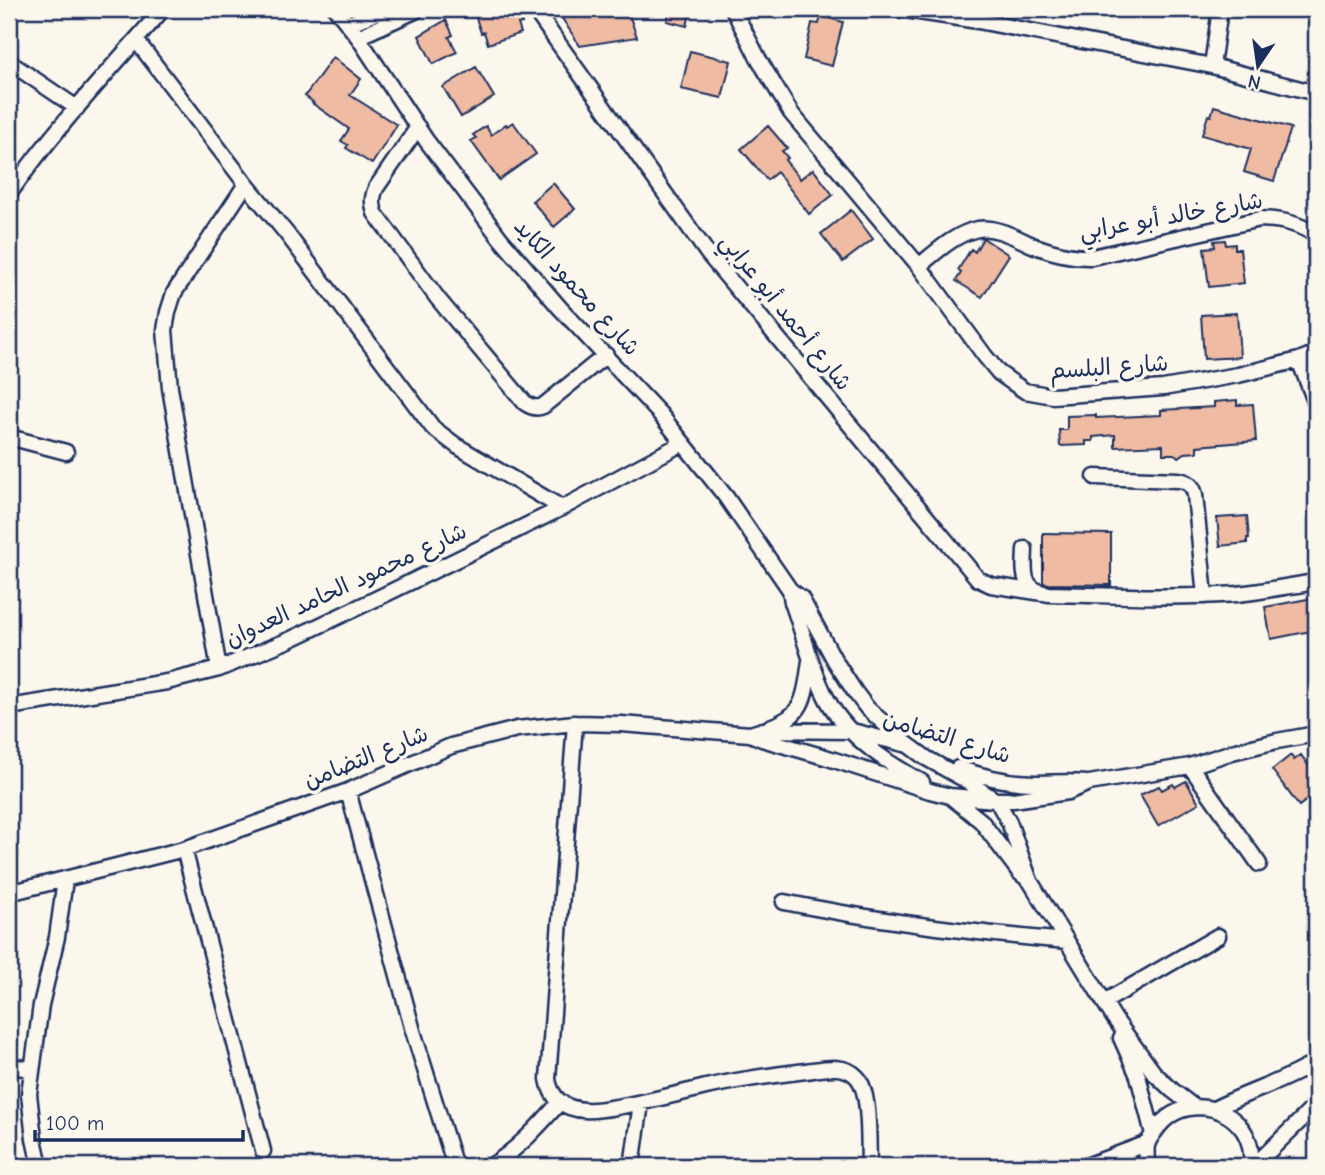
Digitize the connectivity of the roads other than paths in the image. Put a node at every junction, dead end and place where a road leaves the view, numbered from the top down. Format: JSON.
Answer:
{"nodes":[{"id":1,"x":163,"y":9,"type":"edge"},
{"id":2,"x":337,"y":9,"type":"edge"},
{"id":3,"x":385,"y":9,"type":"edge"},
{"id":4,"x":417,"y":9,"type":"edge"},
{"id":5,"x":534,"y":9,"type":"edge"},
{"id":6,"x":733,"y":9,"type":"edge"},
{"id":7,"x":899,"y":9,"type":"edge"},
{"id":8,"x":1220,"y":9,"type":"edge"},
{"id":9,"x":979,"y":15,"type":"edge"},
{"id":10,"x":348,"y":24,"type":"junction"},
{"id":11,"x":358,"y":37,"type":"junction"},
{"id":12,"x":136,"y":40,"type":"junction"},
{"id":13,"x":9,"y":62,"type":"edge"},
{"id":14,"x":1212,"y":66,"type":"junction"},
{"id":15,"x":1316,"y":93,"type":"edge"},
{"id":16,"x":77,"y":108,"type":"junction"},
{"id":17,"x":418,"y":127,"type":"junction"},
{"id":18,"x":246,"y":184,"type":"junction"},
{"id":19,"x":9,"y":194,"type":"edge"},
{"id":20,"x":1316,"y":235,"type":"edge"},
{"id":21,"x":919,"y":266,"type":"junction"},
{"id":22,"x":1316,"y":354,"type":"edge"},
{"id":23,"x":606,"y":355,"type":"junction"},
{"id":24,"x":1299,"y":360,"type":"junction"},
{"id":25,"x":1316,"y":404,"type":"edge"},
{"id":26,"x":9,"y":437,"type":"edge"},
{"id":27,"x":683,"y":443,"type":"junction"},
{"id":28,"x":66,"y":452,"type":"dead end"},
{"id":29,"x":1095,"y":477,"type":"dead end"},
{"id":30,"x":562,"y":508,"type":"junction"},
{"id":31,"x":1025,"y":549,"type":"dead end"},
{"id":32,"x":1316,"y":582,"type":"edge"},
{"id":33,"x":790,"y":590,"type":"junction"},
{"id":34,"x":1043,"y":593,"type":"junction"},
{"id":35,"x":1205,"y":596,"type":"junction"},
{"id":36,"x":811,"y":656,"type":"junction"},
{"id":37,"x":219,"y":668,"type":"junction"},
{"id":38,"x":9,"y":707,"type":"edge"},
{"id":39,"x":575,"y":723,"type":"junction"},
{"id":40,"x":852,"y":731,"type":"junction"},
{"id":41,"x":756,"y":732,"type":"junction"},
{"id":42,"x":1316,"y":734,"type":"edge"},
{"id":43,"x":907,"y":744,"type":"junction"},
{"id":44,"x":1190,"y":766,"type":"junction"},
{"id":45,"x":1089,"y":783,"type":"junction"},
{"id":46,"x":348,"y":791,"type":"junction"},
{"id":47,"x":950,"y":796,"type":"junction"},
{"id":48,"x":995,"y":800,"type":"junction"},
{"id":49,"x":184,"y":849,"type":"junction"},
{"id":50,"x":1259,"y":864,"type":"dead end"},
{"id":51,"x":65,"y":880,"type":"junction"},
{"id":52,"x":1030,"y":881,"type":"junction"},
{"id":53,"x":9,"y":893,"type":"edge"},
{"id":54,"x":785,"y":902,"type":"dead end"},
{"id":55,"x":1218,"y":936,"type":"dead end"},
{"id":56,"x":1067,"y":941,"type":"junction"},
{"id":57,"x":1104,"y":1002,"type":"junction"},
{"id":58,"x":1114,"y":1018,"type":"junction"},
{"id":59,"x":1316,"y":1062,"type":"edge"},
{"id":60,"x":9,"y":1066,"type":"edge"},
{"id":61,"x":32,"y":1069,"type":"junction"},
{"id":62,"x":560,"y":1102,"type":"junction"},
{"id":63,"x":641,"y":1103,"type":"junction"},
{"id":64,"x":1316,"y":1105,"type":"edge"},
{"id":65,"x":1194,"y":1107,"type":"junction"},
{"id":66,"x":1214,"y":1109,"type":"junction"},
{"id":67,"x":1150,"y":1139,"type":"junction"},
{"id":68,"x":263,"y":1151,"type":"dead end"},
{"id":69,"x":40,"y":1166,"type":"edge"},
{"id":70,"x":458,"y":1166,"type":"edge"},
{"id":71,"x":491,"y":1166,"type":"edge"},
{"id":72,"x":632,"y":1166,"type":"edge"},
{"id":73,"x":869,"y":1166,"type":"edge"},
{"id":74,"x":1086,"y":1166,"type":"edge"},
{"id":75,"x":1147,"y":1166,"type":"edge"},
{"id":76,"x":1253,"y":1166,"type":"edge"}],
"edges":[{"from":1,"to":12,"type":"street"},
{"from":2,"to":10,"type":"street","name":"شارع محمود الكايد"},
{"from":3,"to":10,"type":"street"},
{"from":4,"to":11,"type":"street"},
{"from":5,"to":34,"type":"street","name":"شارع أحمد أبو عرابي"},
{"from":6,"to":21,"type":"street","name":"شارع البلسم"},
{"from":7,"to":9,"type":"street"},
{"from":8,"to":14,"type":"street"},
{"from":9,"to":14,"type":"street"},
{"from":10,"to":11,"type":"street","name":"شارع محمود الكايد"},
{"from":11,"to":17,"type":"street","name":"شارع محمود الكايد"},
{"from":12,"to":16,"type":"street"},
{"from":12,"to":18,"type":"street"},
{"from":13,"to":16,"type":"street"},
{"from":14,"to":15,"type":"street"},
{"from":16,"to":19,"type":"street"},
{"from":17,"to":23,"type":"street","name":"شارع محمود الكايد"},
{"from":17,"to":23,"type":"street"},
{"from":18,"to":30,"type":"street"},
{"from":18,"to":37,"type":"street"},
{"from":20,"to":21,"type":"street","name":"شارع خالد أبو عرابي"},
{"from":21,"to":24,"type":"street","name":"شارع البلسم"},
{"from":22,"to":24,"type":"street","name":"شارع البلسم"},
{"from":23,"to":27,"type":"street","name":"شارع محمود الكايد"},
{"from":24,"to":25,"type":"street"},
{"from":26,"to":28,"type":"street"},
{"from":27,"to":30,"type":"street","name":"شارع محمود الحامد العدوان"},
{"from":27,"to":33,"type":"street","name":"شارع محمود الكايد"},
{"from":29,"to":35,"type":"street"},
{"from":30,"to":37,"type":"street","name":"شارع محمود الحامد العدوان"},
{"from":31,"to":34,"type":"street"},
{"from":32,"to":35,"type":"street","name":"شارع أحمد أبو عرابي"},
{"from":33,"to":36,"type":"street","name":"شارع محمود الكايد"},
{"from":33,"to":43,"type":"street","name":"شارع محمود الكايد"},
{"from":34,"to":35,"type":"street","name":"شارع أحمد أبو عرابي"},
{"from":36,"to":40,"type":"street","name":"شارع محمود الكايد"},
{"from":36,"to":41,"type":"street"},
{"from":37,"to":38,"type":"street","name":"شارع محمود الحامد العدوان"},
{"from":39,"to":41,"type":"street","name":"شارع التضامن"},
{"from":39,"to":46,"type":"street","name":"شارع التضامن"},
{"from":39,"to":62,"type":"street"},
{"from":40,"to":41,"type":"street","name":"شارع التضامن"},
{"from":40,"to":43,"type":"street","name":"شارع التضامن"},
{"from":40,"to":47,"type":"street","name":"شارع محمود الكايد"},
{"from":41,"to":47,"type":"street","name":"شارع التضامن"},
{"from":42,"to":44,"type":"street","name":"شارع التضامن"},
{"from":43,"to":45,"type":"street","name":"شارع التضامن"},
{"from":43,"to":48,"type":"street","name":"شارع محمود الكايد"},
{"from":44,"to":45,"type":"street","name":"شارع التضامن"},
{"from":44,"to":50,"type":"street"},
{"from":45,"to":48,"type":"street","name":"شارع التضامن"},
{"from":46,"to":49,"type":"street","name":"شارع التضامن"},
{"from":46,"to":70,"type":"street"},
{"from":47,"to":48,"type":"street","name":"شارع التضامن"},
{"from":47,"to":52,"type":"street","name":"شارع محمود الكايد"},
{"from":48,"to":52,"type":"street","name":"شارع محمود الكايد"},
{"from":49,"to":51,"type":"street","name":"شارع التضامن"},
{"from":49,"to":68,"type":"street"},
{"from":51,"to":53,"type":"street","name":"شارع التضامن"},
{"from":51,"to":61,"type":"street"},
{"from":52,"to":56,"type":"street","name":"شارع محمود الكايد"},
{"from":54,"to":56,"type":"street"},
{"from":55,"to":57,"type":"street"},
{"from":56,"to":57,"type":"street","name":"شارع محمود الكايد"},
{"from":57,"to":58,"type":"street","name":"شارع محمود الكايد"},
{"from":58,"to":65,"type":"street","name":"شارع محمود الكايد"},
{"from":58,"to":67,"type":"street","name":"شارع محمود الكايد"},
{"from":59,"to":66,"type":"street"},
{"from":60,"to":61,"type":"street"},
{"from":61,"to":69,"type":"street"},
{"from":62,"to":63,"type":"street"},
{"from":62,"to":71,"type":"street"},
{"from":63,"to":72,"type":"street"},
{"from":63,"to":73,"type":"street"},
{"from":64,"to":76,"type":"street"},
{"from":65,"to":66,"type":"street"},
{"from":65,"to":67,"type":"street"},
{"from":66,"to":76,"type":"street"},
{"from":67,"to":74,"type":"street"},
{"from":67,"to":75,"type":"street","name":"شارع محمود الكايد"}]}
